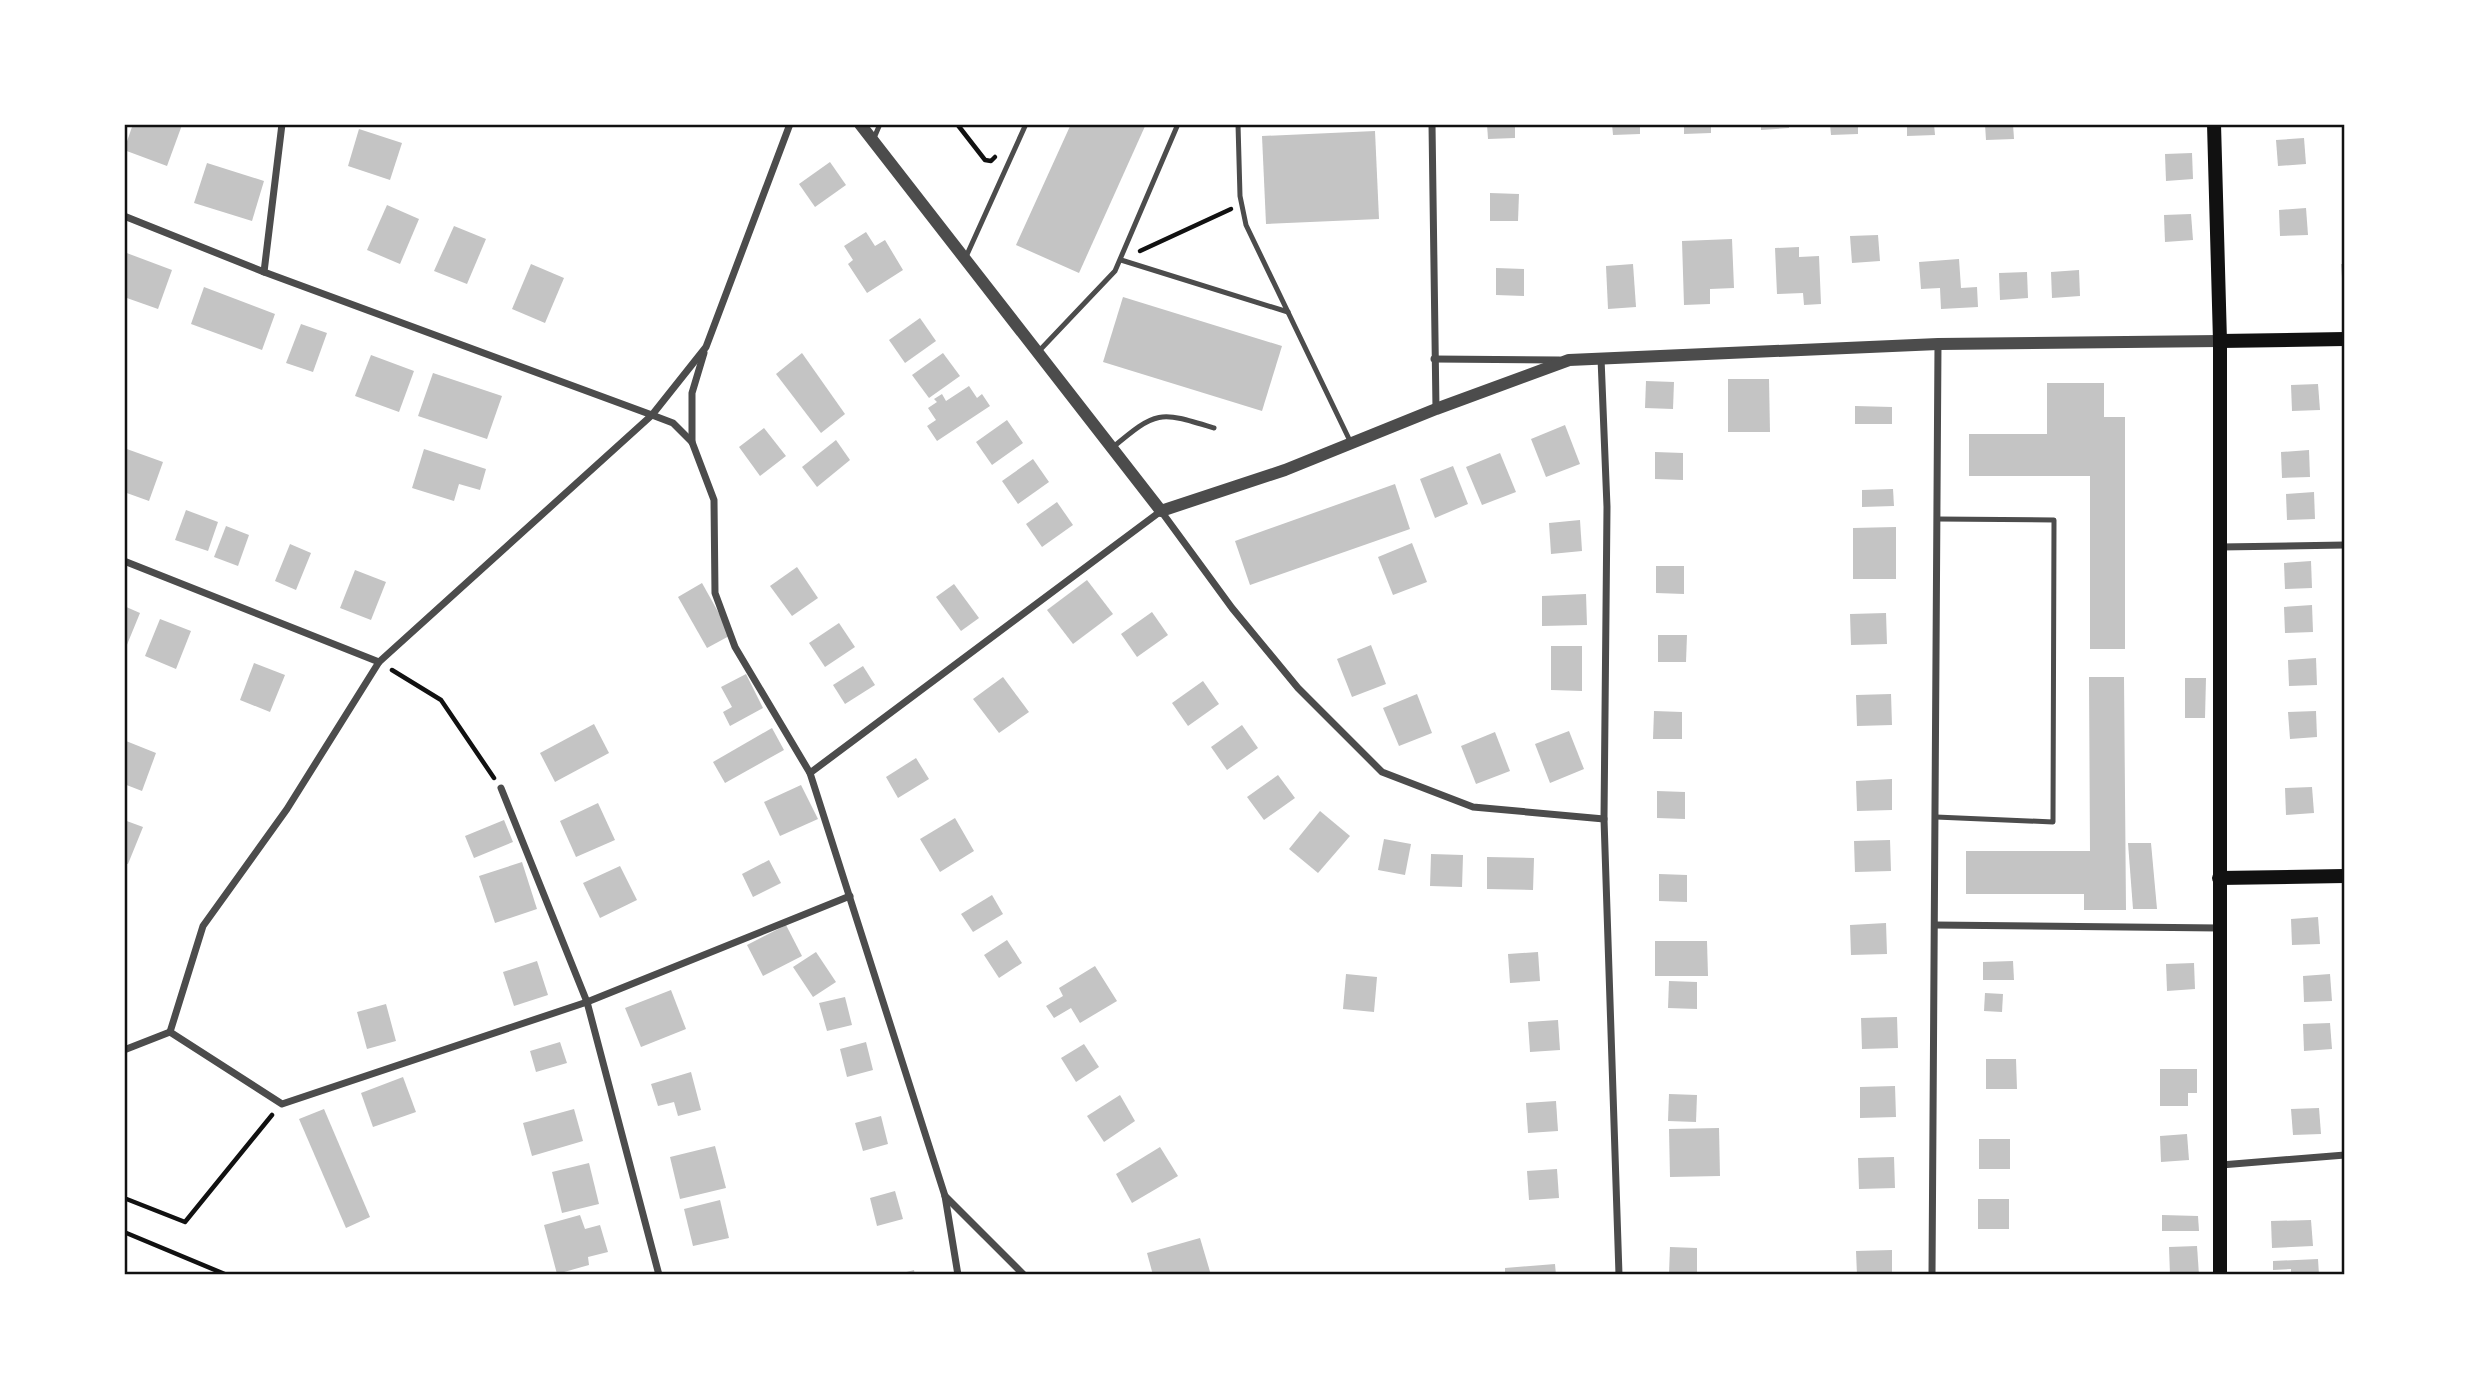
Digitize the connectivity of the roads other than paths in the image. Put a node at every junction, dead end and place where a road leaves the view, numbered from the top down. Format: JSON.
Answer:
{"nodes":[{"id":1,"x":282,"y":124,"type":"edge"},
{"id":2,"x":790,"y":124,"type":"edge"},
{"id":3,"x":860,"y":124,"type":"edge"},
{"id":4,"x":880,"y":124,"type":"edge"},
{"id":5,"x":1026,"y":124,"type":"edge"},
{"id":6,"x":1178,"y":124,"type":"edge"},
{"id":7,"x":1238,"y":124,"type":"edge"},
{"id":8,"x":1432,"y":124,"type":"edge"},
{"id":9,"x":2214,"y":124,"type":"edge"},
{"id":10,"x":873,"y":141,"type":"junction"},
{"id":11,"x":124,"y":216,"type":"edge"},
{"id":12,"x":965,"y":259,"type":"junction"},
{"id":13,"x":1121,"y":260,"type":"junction"},
{"id":14,"x":264,"y":272,"type":"junction"},
{"id":15,"x":1288,"y":312,"type":"junction"},
{"id":16,"x":2345,"y":339,"type":"edge"},
{"id":17,"x":2220,"y":341,"type":"junction"},
{"id":18,"x":1938,"y":344,"type":"junction"},
{"id":19,"x":706,"y":347,"type":"junction"},
{"id":20,"x":1038,"y":352,"type":"junction"},
{"id":21,"x":1601,"y":358,"type":"junction"},
{"id":22,"x":1434,"y":359,"type":"junction"},
{"id":23,"x":1569,"y":360,"type":"junction"},
{"id":24,"x":1436,"y":409,"type":"junction"},
{"id":25,"x":652,"y":415,"type":"junction"},
{"id":26,"x":1214,"y":428,"type":"dead end"},
{"id":27,"x":692,"y":442,"type":"junction"},
{"id":28,"x":1352,"y":444,"type":"junction"},
{"id":29,"x":1112,"y":448,"type":"junction"},
{"id":30,"x":1161,"y":511,"type":"junction"},
{"id":31,"x":1937,"y":519,"type":"junction"},
{"id":32,"x":2345,"y":545,"type":"edge"},
{"id":33,"x":2220,"y":547,"type":"junction"},
{"id":34,"x":124,"y":561,"type":"edge"},
{"id":35,"x":379,"y":662,"type":"junction"},
{"id":36,"x":810,"y":773,"type":"junction"},
{"id":37,"x":501,"y":788,"type":"road end"},
{"id":38,"x":1936,"y":817,"type":"junction"},
{"id":39,"x":1604,"y":819,"type":"junction"},
{"id":40,"x":2345,"y":876,"type":"edge"},
{"id":41,"x":2219,"y":878,"type":"junction"},
{"id":42,"x":850,"y":895,"type":"junction"},
{"id":43,"x":1935,"y":925,"type":"junction"},
{"id":44,"x":2219,"y":928,"type":"junction"},
{"id":45,"x":587,"y":1002,"type":"junction"},
{"id":46,"x":170,"y":1032,"type":"junction"},
{"id":47,"x":124,"y":1050,"type":"edge"},
{"id":48,"x":2345,"y":1155,"type":"edge"},
{"id":49,"x":2221,"y":1165,"type":"junction"},
{"id":50,"x":944,"y":1196,"type":"junction"},
{"id":51,"x":659,"y":1275,"type":"edge"},
{"id":52,"x":958,"y":1275,"type":"edge"},
{"id":53,"x":1024,"y":1275,"type":"edge"},
{"id":54,"x":1619,"y":1275,"type":"edge"},
{"id":55,"x":1931,"y":1275,"type":"edge"},
{"id":56,"x":2220,"y":1275,"type":"edge"}],
"edges":[{"from":1,"to":14,"type":"street"},
{"from":2,"to":19,"type":"street"},
{"from":3,"to":10,"type":"street"},
{"from":4,"to":10,"type":"lane"},
{"from":5,"to":12,"type":"lane"},
{"from":6,"to":13,"type":"lane"},
{"from":7,"to":15,"type":"lane"},
{"from":8,"to":22,"type":"street"},
{"from":9,"to":17,"type":"main road"},
{"from":10,"to":12,"type":"street"},
{"from":11,"to":14,"type":"street"},
{"from":12,"to":20,"type":"street"},
{"from":13,"to":15,"type":"lane"},
{"from":13,"to":20,"type":"lane"},
{"from":14,"to":25,"type":"street"},
{"from":15,"to":28,"type":"lane"},
{"from":16,"to":17,"type":"main road"},
{"from":17,"to":18,"type":"street"},
{"from":17,"to":33,"type":"main road"},
{"from":18,"to":21,"type":"street"},
{"from":18,"to":31,"type":"street"},
{"from":19,"to":25,"type":"street"},
{"from":19,"to":27,"type":"street"},
{"from":20,"to":29,"type":"street"},
{"from":21,"to":23,"type":"street"},
{"from":21,"to":39,"type":"street"},
{"from":22,"to":23,"type":"street"},
{"from":22,"to":24,"type":"street"},
{"from":23,"to":24,"type":"street"},
{"from":24,"to":28,"type":"street"},
{"from":25,"to":27,"type":"street"},
{"from":25,"to":35,"type":"street"},
{"from":26,"to":29,"type":"lane"},
{"from":27,"to":36,"type":"street"},
{"from":28,"to":30,"type":"street"},
{"from":29,"to":30,"type":"street"},
{"from":30,"to":36,"type":"street"},
{"from":30,"to":39,"type":"street"},
{"from":31,"to":38,"type":"street"},
{"from":31,"to":38,"type":"lane"},
{"from":32,"to":33,"type":"street"},
{"from":33,"to":41,"type":"main road"},
{"from":34,"to":35,"type":"street"},
{"from":35,"to":46,"type":"street"},
{"from":36,"to":42,"type":"street"},
{"from":37,"to":45,"type":"street"},
{"from":38,"to":43,"type":"street"},
{"from":39,"to":54,"type":"street"},
{"from":40,"to":41,"type":"main road"},
{"from":41,"to":44,"type":"main road"},
{"from":42,"to":45,"type":"street"},
{"from":42,"to":50,"type":"street"},
{"from":43,"to":44,"type":"street"},
{"from":43,"to":55,"type":"street"},
{"from":44,"to":49,"type":"main road"},
{"from":45,"to":46,"type":"street"},
{"from":45,"to":51,"type":"street"},
{"from":46,"to":47,"type":"street"},
{"from":48,"to":49,"type":"street"},
{"from":49,"to":56,"type":"main road"},
{"from":50,"to":52,"type":"street"},
{"from":50,"to":53,"type":"street"}]}
